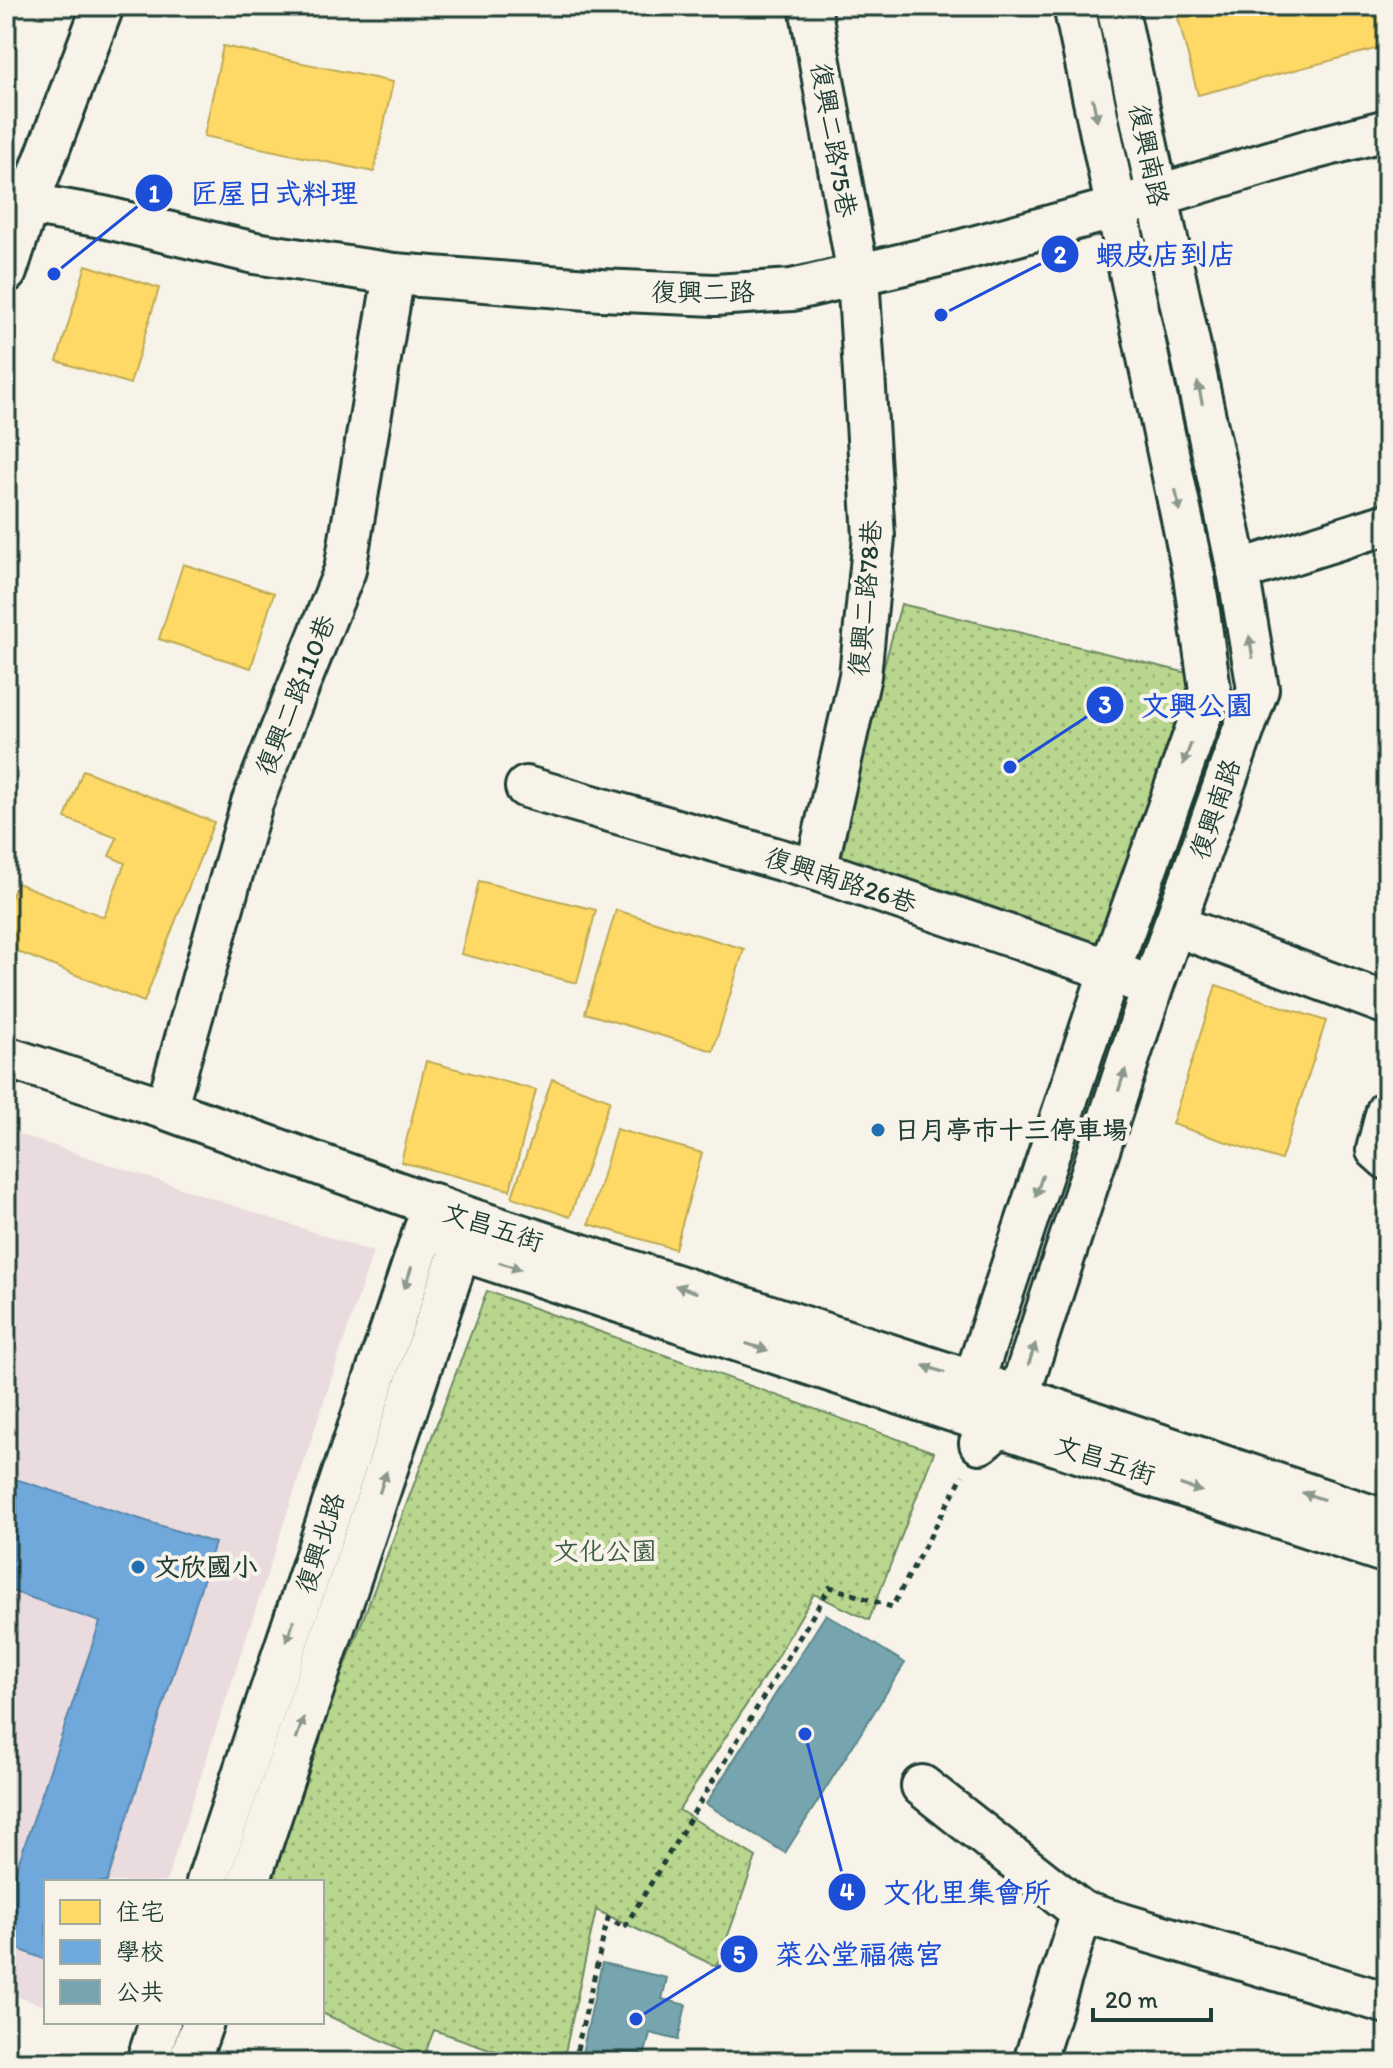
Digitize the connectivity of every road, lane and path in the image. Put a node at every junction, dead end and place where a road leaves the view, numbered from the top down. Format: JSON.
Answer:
{"nodes":[{"id":1,"x":103,"y":6,"type":"edge"},
{"id":2,"x":810,"y":6,"type":"edge"},
{"id":3,"x":1074,"y":6,"type":"edge"},
{"id":4,"x":1117,"y":6,"type":"edge"},
{"id":5,"x":1128,"y":55,"type":"junction"},
{"id":6,"x":1086,"y":64,"type":"junction"},
{"id":7,"x":1387,"y":130,"type":"edge"},
{"id":8,"x":1158,"y":195,"type":"junction"},
{"id":9,"x":17,"y":199,"type":"edge"},
{"id":10,"x":1116,"y":208,"type":"junction"},
{"id":11,"x":6,"y":272,"type":"edge"},
{"id":12,"x":394,"y":274,"type":"junction"},
{"id":13,"x":858,"y":275,"type":"junction"},
{"id":14,"x":1387,"y":524,"type":"edge"},
{"id":15,"x":1238,"y":571,"type":"junction"},
{"id":16,"x":526,"y":787,"type":"dead end"},
{"id":17,"x":816,"y":870,"type":"junction"},
{"id":18,"x":1174,"y":925,"type":"junction"},
{"id":19,"x":1110,"y":970,"type":"junction"},
{"id":20,"x":1152,"y":988,"type":"junction"},
{"id":21,"x":1387,"y":1004,"type":"edge"},
{"id":22,"x":6,"y":1057,"type":"edge"},
{"id":23,"x":166,"y":1109,"type":"junction"},
{"id":24,"x":1387,"y":1111,"type":"edge"},
{"id":25,"x":1387,"y":1159,"type":"edge"},
{"id":26,"x":433,"y":1204,"type":"junction"},
{"id":27,"x":465,"y":1234,"type":"junction"},
{"id":28,"x":987,"y":1412,"type":"junction"},
{"id":29,"x":1387,"y":1521,"type":"edge"},
{"id":30,"x":1387,"y":1553,"type":"edge"},
{"id":31,"x":245,"y":1767,"type":"junction"},
{"id":32,"x":283,"y":1779,"type":"junction"},
{"id":33,"x":922,"y":1786,"type":"dead end"},
{"id":34,"x":208,"y":1880,"type":"edge"},
{"id":35,"x":250,"y":1880,"type":"edge"},
{"id":36,"x":1098,"y":1916,"type":"junction"},
{"id":37,"x":1387,"y":2003,"type":"edge"},
{"id":38,"x":159,"y":2024,"type":"edge"},
{"id":39,"x":202,"y":2024,"type":"edge"},
{"id":40,"x":147,"y":2062,"type":"edge"},
{"id":41,"x":189,"y":2062,"type":"edge"},
{"id":42,"x":574,"y":2062,"type":"edge"},
{"id":43,"x":1034,"y":2062,"type":"edge"}],
"edges":[{"from":1,"to":9,"type":"street"},
{"from":2,"to":13,"type":"street","name":"復興二路75巷"},
{"from":3,"to":6,"type":"street","name":"復興南路"},
{"from":4,"to":5,"type":"street","name":"復興南路"},
{"from":5,"to":6,"type":"street"},
{"from":5,"to":8,"type":"street","name":"復興南路"},
{"from":6,"to":10,"type":"street","name":"復興南路","one_way":true},
{"from":7,"to":8,"type":"street","name":"復興二路"},
{"from":8,"to":10,"type":"street","name":"復興二路"},
{"from":15,"to":8,"type":"street","name":"復興南路","one_way":true},
{"from":9,"to":11,"type":"street"},
{"from":9,"to":12,"type":"street","name":"復興二路"},
{"from":10,"to":13,"type":"street","name":"復興二路"},
{"from":10,"to":19,"type":"street","name":"復興南路","one_way":true},
{"from":12,"to":13,"type":"street","name":"復興二路"},
{"from":12,"to":23,"type":"street","name":"復興二路110巷"},
{"from":13,"to":17,"type":"street","name":"復興二路78巷"},
{"from":14,"to":15,"type":"street"},
{"from":18,"to":15,"type":"street","name":"復興南路","one_way":true},
{"from":16,"to":17,"type":"street","name":"復興南路26巷"},
{"from":17,"to":19,"type":"street","name":"復興南路26巷"},
{"from":18,"to":20,"type":"street","name":"復興南路"},
{"from":18,"to":21,"type":"street"},
{"from":19,"to":20,"type":"street","name":"復興南路26巷"},
{"from":19,"to":28,"type":"street","name":"復興南路","one_way":true},
{"from":28,"to":20,"type":"street","name":"復興南路","one_way":true},
{"from":22,"to":23,"type":"street"},
{"from":23,"to":26,"type":"street"},
{"from":24,"to":25,"type":"street"},
{"from":26,"to":27,"type":"street","name":"文昌五街"},
{"from":26,"to":31,"type":"street","name":"復興北路","one_way":true},
{"from":27,"to":28,"type":"street","name":"文昌五街"},
{"from":32,"to":27,"type":"street","name":"復興北路","one_way":true},
{"from":29,"to":28,"type":"street","name":"文昌五街","one_way":true},
{"from":28,"to":30,"type":"street","name":"文昌五街","one_way":true},
{"from":28,"to":42,"type":"path"},
{"from":31,"to":32,"type":"street"},
{"from":31,"to":34,"type":"street","name":"復興北路"},
{"from":32,"to":35,"type":"street","name":"復興北路"},
{"from":33,"to":36,"type":"street"},
{"from":36,"to":37,"type":"street"},
{"from":36,"to":43,"type":"street"},
{"from":38,"to":40,"type":"street"},
{"from":39,"to":41,"type":"street"}]}
